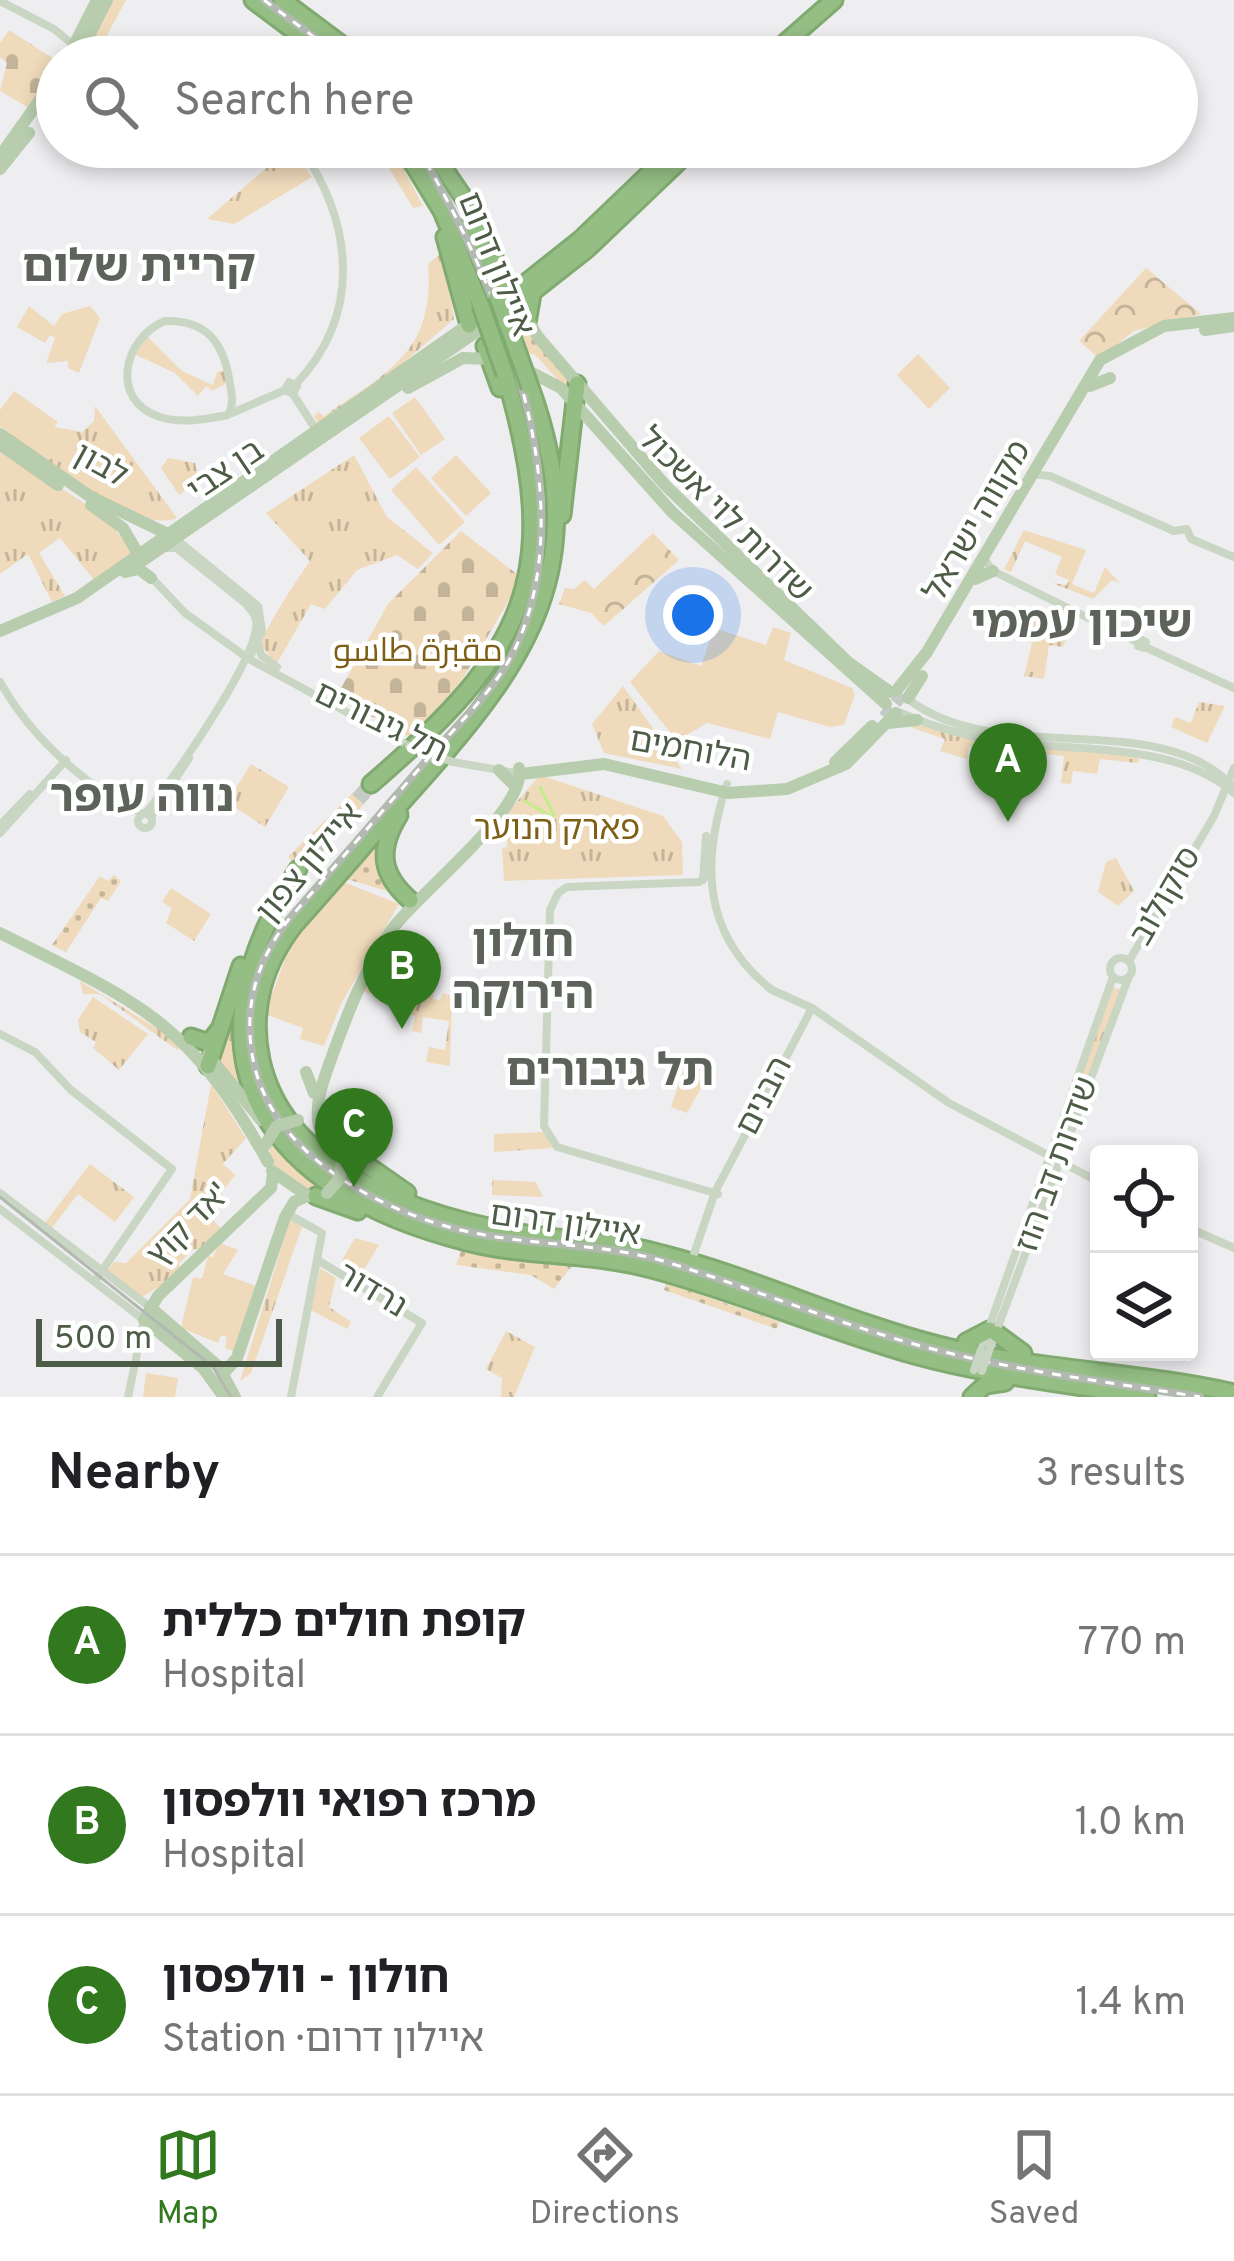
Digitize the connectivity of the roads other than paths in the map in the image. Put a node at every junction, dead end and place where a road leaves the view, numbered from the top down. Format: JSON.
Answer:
{"nodes":[{"id":1,"x":98,"y":0,"type":"edge"},
{"id":2,"x":107,"y":0,"type":"edge"},
{"id":3,"x":249,"y":0,"type":"edge"},
{"id":4,"x":296,"y":0,"type":"edge"},
{"id":5,"x":833,"y":0,"type":"edge"},
{"id":6,"x":848,"y":0,"type":"edge"},
{"id":7,"x":0,"y":1,"type":"edge"},
{"id":8,"x":276,"y":6,"type":"edge"},
{"id":9,"x":316,"y":21,"type":"junction"},
{"id":10,"x":58,"y":36,"type":"edge"},
{"id":11,"x":88,"y":36,"type":"edge"},
{"id":12,"x":91,"y":36,"type":"edge"},
{"id":13,"x":307,"y":36,"type":"edge"},
{"id":14,"x":334,"y":36,"type":"edge"},
{"id":15,"x":793,"y":36,"type":"edge"},
{"id":16,"x":808,"y":36,"type":"edge"},
{"id":17,"x":36,"y":105,"type":"edge"},
{"id":18,"x":36,"y":120,"type":"edge"},
{"id":19,"x":0,"y":156,"type":"edge"},
{"id":20,"x":314,"y":168,"type":"edge"},
{"id":21,"x":416,"y":168,"type":"joint"},
{"id":22,"x":439,"y":168,"type":"edge"},
{"id":23,"x":443,"y":168,"type":"edge"},
{"id":24,"x":655,"y":168,"type":"edge"},
{"id":25,"x":672,"y":168,"type":"edge"},
{"id":26,"x":0,"y":169,"type":"edge"},
{"id":27,"x":502,"y":273,"type":"junction"},
{"id":28,"x":454,"y":277,"type":"junction"},
{"id":29,"x":533,"y":285,"type":"junction"},
{"id":30,"x":508,"y":298,"type":"junction"},
{"id":31,"x":1234,"y":322,"type":"edge"},
{"id":32,"x":527,"y":323,"type":"junction"},
{"id":33,"x":454,"y":336,"type":"junction"},
{"id":34,"x":480,"y":341,"type":"junction"},
{"id":35,"x":1098,"y":377,"type":"junction"},
{"id":36,"x":413,"y":383,"type":"junction"},
{"id":37,"x":292,"y":390,"type":"junction"},
{"id":38,"x":576,"y":393,"type":"junction"},
{"id":39,"x":233,"y":402,"type":"junction"},
{"id":40,"x":249,"y":407,"type":"junction"},
{"id":41,"x":229,"y":415,"type":"junction"},
{"id":42,"x":587,"y":415,"type":"junction"},
{"id":43,"x":569,"y":422,"type":"junction"},
{"id":44,"x":0,"y":434,"type":"edge"},
{"id":45,"x":321,"y":434,"type":"junction"},
{"id":46,"x":0,"y":444,"type":"edge"},
{"id":47,"x":1040,"y":471,"type":"junction"},
{"id":48,"x":191,"y":529,"type":"junction"},
{"id":49,"x":172,"y":536,"type":"junction"},
{"id":50,"x":162,"y":549,"type":"junction"},
{"id":51,"x":190,"y":550,"type":"junction"},
{"id":52,"x":1234,"y":557,"type":"edge"},
{"id":53,"x":140,"y":558,"type":"junction"},
{"id":54,"x":987,"y":563,"type":"junction"},
{"id":55,"x":125,"y":572,"type":"junction"},
{"id":56,"x":151,"y":578,"type":"junction"},
{"id":57,"x":523,"y":597,"type":"junction"},
{"id":58,"x":957,"y":606,"type":"junction"},
{"id":59,"x":0,"y":634,"type":"edge"},
{"id":60,"x":257,"y":642,"type":"junction"},
{"id":61,"x":524,"y":649,"type":"junction"},
{"id":62,"x":249,"y":656,"type":"junction"},
{"id":63,"x":278,"y":668,"type":"junction"},
{"id":64,"x":916,"y":669,"type":"junction"},
{"id":65,"x":0,"y":682,"type":"edge"},
{"id":66,"x":873,"y":682,"type":"junction"},
{"id":67,"x":1234,"y":688,"type":"edge"},
{"id":68,"x":0,"y":693,"type":"edge"},
{"id":69,"x":895,"y":704,"type":"junction"},
{"id":70,"x":917,"y":720,"type":"junction"},
{"id":71,"x":996,"y":741,"type":"junction"},
{"id":72,"x":410,"y":744,"type":"junction"},
{"id":73,"x":1014,"y":753,"type":"dead end"},
{"id":74,"x":451,"y":758,"type":"junction"},
{"id":75,"x":63,"y":764,"type":"junction"},
{"id":76,"x":832,"y":768,"type":"junction"},
{"id":77,"x":1234,"y":768,"type":"edge"},
{"id":78,"x":499,"y":770,"type":"joint"},
{"id":79,"x":520,"y":779,"type":"junction"},
{"id":80,"x":371,"y":784,"type":"tunnel mouth"},
{"id":81,"x":1229,"y":786,"type":"edge"},
{"id":82,"x":720,"y":792,"type":"junction"},
{"id":83,"x":0,"y":829,"type":"edge"},
{"id":84,"x":705,"y":877,"type":"junction"},
{"id":85,"x":1172,"y":886,"type":"junction"},
{"id":86,"x":410,"y":905,"type":"junction"},
{"id":87,"x":0,"y":929,"type":"edge"},
{"id":88,"x":1127,"y":959,"type":"junction"},
{"id":89,"x":1113,"y":977,"type":"junction"},
{"id":90,"x":1128,"y":979,"type":"junction"},
{"id":91,"x":810,"y":1011,"type":"junction"},
{"id":92,"x":222,"y":1022,"type":"junction"},
{"id":93,"x":0,"y":1034,"type":"edge"},
{"id":94,"x":191,"y":1037,"type":"junction"},
{"id":95,"x":323,"y":1058,"type":"junction"},
{"id":96,"x":209,"y":1062,"type":"junction"},
{"id":97,"x":314,"y":1093,"type":"junction"},
{"id":98,"x":295,"y":1120,"type":"junction"},
{"id":99,"x":326,"y":1136,"type":"junction"},
{"id":100,"x":1053,"y":1158,"type":"junction"},
{"id":101,"x":271,"y":1174,"type":"junction"},
{"id":102,"x":1090,"y":1179,"type":"edge"},
{"id":103,"x":0,"y":1193,"type":"edge"},
{"id":104,"x":317,"y":1195,"type":"junction"},
{"id":105,"x":714,"y":1195,"type":"junction"},
{"id":106,"x":0,"y":1209,"type":"edge"},
{"id":107,"x":287,"y":1214,"type":"junction"},
{"id":108,"x":475,"y":1224,"type":"junction"},
{"id":109,"x":1198,"y":1231,"type":"edge"},
{"id":110,"x":462,"y":1241,"type":"junction"},
{"id":111,"x":1234,"y":1248,"type":"edge"},
{"id":112,"x":694,"y":1253,"type":"dead end"},
{"id":113,"x":110,"y":1256,"type":"junction"},
{"id":114,"x":321,"y":1265,"type":"junction"},
{"id":115,"x":99,"y":1268,"type":"junction"},
{"id":116,"x":108,"y":1275,"type":"junction"},
{"id":117,"x":95,"y":1281,"type":"junction"},
{"id":118,"x":807,"y":1304,"type":"junction"},
{"id":119,"x":149,"y":1310,"type":"junction"},
{"id":120,"x":818,"y":1325,"type":"junction"},
{"id":121,"x":985,"y":1343,"type":"junction"},
{"id":122,"x":242,"y":1345,"type":"junction"},
{"id":123,"x":203,"y":1369,"type":"junction"},
{"id":124,"x":224,"y":1372,"type":"junction"},
{"id":125,"x":1153,"y":1377,"type":"junction"},
{"id":126,"x":972,"y":1383,"type":"edge"},
{"id":127,"x":1234,"y":1393,"type":"edge"},
{"id":128,"x":130,"y":1397,"type":"edge"},
{"id":129,"x":224,"y":1397,"type":"edge"},
{"id":130,"x":236,"y":1397,"type":"edge"},
{"id":131,"x":291,"y":1397,"type":"edge"},
{"id":132,"x":377,"y":1397,"type":"edge"},
{"id":133,"x":1146,"y":1397,"type":"edge"}],
"edges":[{"from":1,"to":11,"type":"main road"},
{"from":2,"to":12,"type":"main road"},
{"from":3,"to":8,"type":"highway"},
{"from":4,"to":9,"type":"highway"},
{"from":5,"to":15,"type":"highway"},
{"from":6,"to":16,"type":"highway"},
{"from":7,"to":10,"type":"street"},
{"from":8,"to":9,"type":"highway"},
{"from":8,"to":13,"type":"highway"},
{"from":9,"to":14,"type":"highway"},
{"from":17,"to":19,"type":"main road"},
{"from":18,"to":26,"type":"main road"},
{"from":20,"to":37,"type":"street"},
{"from":21,"to":28,"type":"highway"},
{"from":21,"to":57,"type":"highway","name":"איילון דרום","bridge":true},
{"from":22,"to":30,"type":"highway","name":"איילון צפון"},
{"from":23,"to":27,"type":"highway"},
{"from":24,"to":29,"type":"highway"},
{"from":25,"to":29,"type":"highway"},
{"from":27,"to":29,"type":"highway"},
{"from":27,"to":30,"type":"highway"},
{"from":28,"to":33,"type":"highway"},
{"from":28,"to":34,"type":"highway"},
{"from":29,"to":30,"type":"highway"},
{"from":29,"to":32,"type":"highway"},
{"from":30,"to":32,"type":"main road","name":"שדרות לוי אשכול"},
{"from":30,"to":34,"type":"main road"},
{"from":30,"to":61,"type":"highway","name":"איילון צפון","bridge":true},
{"from":31,"to":35,"type":"main road"},
{"from":32,"to":38,"type":"main road","name":"שדרות לוי אשכול"},
{"from":33,"to":34,"type":"main road","name":"בן צבי"},
{"from":33,"to":45,"type":"main road","name":"בן צבי"},
{"from":34,"to":36,"type":"main road","name":"בן צבי"},
{"from":34,"to":36,"type":"main road"},
{"from":34,"to":38,"type":"main road","name":"שדרות לוי אשכול"},
{"from":34,"to":57,"type":"highway"},
{"from":35,"to":47,"type":"main road","name":"מקווה ישראל"},
{"from":35,"to":47,"type":"main road","name":"מקווה ישראל"},
{"from":36,"to":45,"type":"main road","name":"בן צבי"},
{"from":37,"to":40,"type":"street"},
{"from":37,"to":45,"type":"street"},
{"from":38,"to":42,"type":"main road","name":"שדרות לוי אשכול"},
{"from":38,"to":43,"type":"highway"},
{"from":38,"to":66,"type":"main road","name":"שדרות לוי אשכול"},
{"from":39,"to":40,"type":"street"},
{"from":39,"to":41,"type":"street"},
{"from":39,"to":41,"type":"street"},
{"from":40,"to":41,"type":"street"},
{"from":42,"to":43,"type":"highway"},
{"from":42,"to":69,"type":"main road","name":"שדרות לוי אשכול"},
{"from":43,"to":61,"type":"highway"},
{"from":44,"to":49,"type":"main road","name":"לבון"},
{"from":45,"to":48,"type":"main road","name":"בן צבי"},
{"from":45,"to":49,"type":"main road","name":"בן צבי"},
{"from":46,"to":53,"type":"main road","name":"לבון"},
{"from":47,"to":52,"type":"street"},
{"from":47,"to":54,"type":"main road","name":"מקווה ישראל"},
{"from":48,"to":49,"type":"main road","name":"בן צבי"},
{"from":48,"to":51,"type":"main road"},
{"from":49,"to":50,"type":"main road","name":"בן צבי"},
{"from":49,"to":51,"type":"street"},
{"from":49,"to":53,"type":"main road","name":"בן צבי"},
{"from":50,"to":53,"type":"main road","name":"בן צבי"},
{"from":50,"to":62,"type":"street"},
{"from":51,"to":60,"type":"street"},
{"from":53,"to":55,"type":"main road","name":"בן צבי"},
{"from":53,"to":56,"type":"street","name":"תל גיבורים"},
{"from":53,"to":59,"type":"main road","name":"בן צבי"},
{"from":54,"to":58,"type":"main road","name":"מקווה ישראל"},
{"from":54,"to":58,"type":"main road","name":"מקווה ישראל"},
{"from":54,"to":67,"type":"street"},
{"from":55,"to":56,"type":"main road"},
{"from":55,"to":59,"type":"main road","name":"בן צבי"},
{"from":56,"to":62,"type":"street","name":"תל גיבורים"},
{"from":57,"to":80,"type":"highway","name":"איילון דרום"},
{"from":58,"to":64,"type":"main road","name":"מקווה ישראל"},
{"from":58,"to":69,"type":"main road","name":"מקווה ישראל"},
{"from":60,"to":62,"type":"street"},
{"from":60,"to":63,"type":"street"},
{"from":61,"to":74,"type":"highway","name":"איילון צפון"},
{"from":62,"to":63,"type":"street","name":"תל גיבורים"},
{"from":62,"to":72,"type":"street","name":"תל גיבורים"},
{"from":62,"to":75,"type":"street"},
{"from":63,"to":72,"type":"street","name":"תל גיבורים"},
{"from":64,"to":66,"type":"main road"},
{"from":64,"to":69,"type":"main road","name":"מקווה ישראל"},
{"from":65,"to":75,"type":"street"},
{"from":66,"to":69,"type":"main road","name":"שדרות לוי אשכול"},
{"from":68,"to":75,"type":"street"},
{"from":69,"to":70,"type":"street"},
{"from":69,"to":70,"type":"main road"},
{"from":69,"to":76,"type":"main road","name":"הלוחמים"},
{"from":69,"to":76,"type":"main road","name":"הלוחמים"},
{"from":69,"to":81,"type":"street"},
{"from":70,"to":71,"type":"street"},
{"from":71,"to":73,"type":"street"},
{"from":71,"to":81,"type":"street"},
{"from":72,"to":74,"type":"street","name":"תל גיבורים","bridge":true},
{"from":74,"to":78,"type":"street","name":"תל גיבורים"},
{"from":74,"to":79,"type":"street","name":"תל גיבורים"},
{"from":74,"to":86,"type":"highway"},
{"from":74,"to":108,"type":"highway","name":"איילון צפון"},
{"from":75,"to":83,"type":"street"},
{"from":76,"to":82,"type":"main road","name":"הלוחמים"},
{"from":77,"to":81,"type":"street","name":"סוקולוב"},
{"from":78,"to":79,"type":"main road"},
{"from":79,"to":82,"type":"main road","name":"הלוחמים"},
{"from":79,"to":86,"type":"main road"},
{"from":81,"to":85,"type":"street","name":"סוקולוב"},
{"from":81,"to":85,"type":"street","name":"סוקולוב"},
{"from":82,"to":84,"type":"street"},
{"from":84,"to":91,"type":"street"},
{"from":84,"to":105,"type":"street"},
{"from":85,"to":88,"type":"street","name":"סוקולוב"},
{"from":86,"to":95,"type":"main road"},
{"from":86,"to":99,"type":"main road"},
{"from":87,"to":94,"type":"main road"},
{"from":87,"to":96,"type":"main road"},
{"from":88,"to":89,"type":"street","name":"סוקולוב"},
{"from":88,"to":90,"type":"street","name":"שדרות דב הוז"},
{"from":89,"to":90,"type":"street"},
{"from":89,"to":100,"type":"street","name":"שדרות דב הוז"},
{"from":90,"to":100,"type":"street","name":"שדרות דב הוז"},
{"from":91,"to":100,"type":"street"},
{"from":91,"to":105,"type":"street","name":"הבנים"},
{"from":92,"to":94,"type":"highway"},
{"from":92,"to":96,"type":"highway"},
{"from":92,"to":110,"type":"highway","name":"איילון דרום"},
{"from":93,"to":113,"type":"street"},
{"from":94,"to":96,"type":"main road"},
{"from":95,"to":97,"type":"main road"},
{"from":95,"to":97,"type":"main road"},
{"from":96,"to":98,"type":"main road","bridge":true},
{"from":96,"to":101,"type":"main road"},
{"from":97,"to":98,"type":"main road"},
{"from":98,"to":99,"type":"main road"},
{"from":98,"to":101,"type":"main road","bridge":true},
{"from":99,"to":104,"type":"main road","bridge":true},
{"from":99,"to":108,"type":"highway"},
{"from":100,"to":102,"type":"street"},
{"from":100,"to":121,"type":"street","name":"שדרות דב הוז"},
{"from":101,"to":104,"type":"main road"},
{"from":101,"to":107,"type":"main road"},
{"from":101,"to":119,"type":"main road","name":"אד קוץ'"},
{"from":103,"to":115,"type":"street"},
{"from":104,"to":107,"type":"main road"},
{"from":104,"to":110,"type":"highway"},
{"from":105,"to":112,"type":"street","name":"הבנים"},
{"from":106,"to":117,"type":"street"},
{"from":107,"to":114,"type":"street"},
{"from":107,"to":122,"type":"main road"},
{"from":108,"to":118,"type":"highway","name":"איילון צפון"},
{"from":109,"to":111,"type":"street"},
{"from":110,"to":120,"type":"highway","name":"איילון דרום"},
{"from":113,"to":115,"type":"street"},
{"from":113,"to":116,"type":"street"},
{"from":114,"to":131,"type":"street"},
{"from":114,"to":132,"type":"street","name":"נרדור"},
{"from":115,"to":116,"type":"street"},
{"from":115,"to":117,"type":"street"},
{"from":116,"to":119,"type":"street"},
{"from":117,"to":119,"type":"street"},
{"from":118,"to":121,"type":"highway"},
{"from":118,"to":125,"type":"highway","name":"איילון צפון"},
{"from":119,"to":123,"type":"main road"},
{"from":119,"to":124,"type":"main road"},
{"from":119,"to":128,"type":"street"},
{"from":120,"to":126,"type":"highway"},
{"from":120,"to":133,"type":"highway","name":"איילון דרום"},
{"from":121,"to":125,"type":"highway"},
{"from":121,"to":126,"type":"street","name":"שדרות דב הוז","bridge":true},
{"from":122,"to":124,"type":"main road"},
{"from":122,"to":130,"type":"main road"},
{"from":123,"to":124,"type":"main road"},
{"from":123,"to":129,"type":"main road"},
{"from":124,"to":130,"type":"main road"},
{"from":125,"to":127,"type":"highway","name":"איילון צפון"},
{"from":126,"to":133,"type":"highway"}]}
